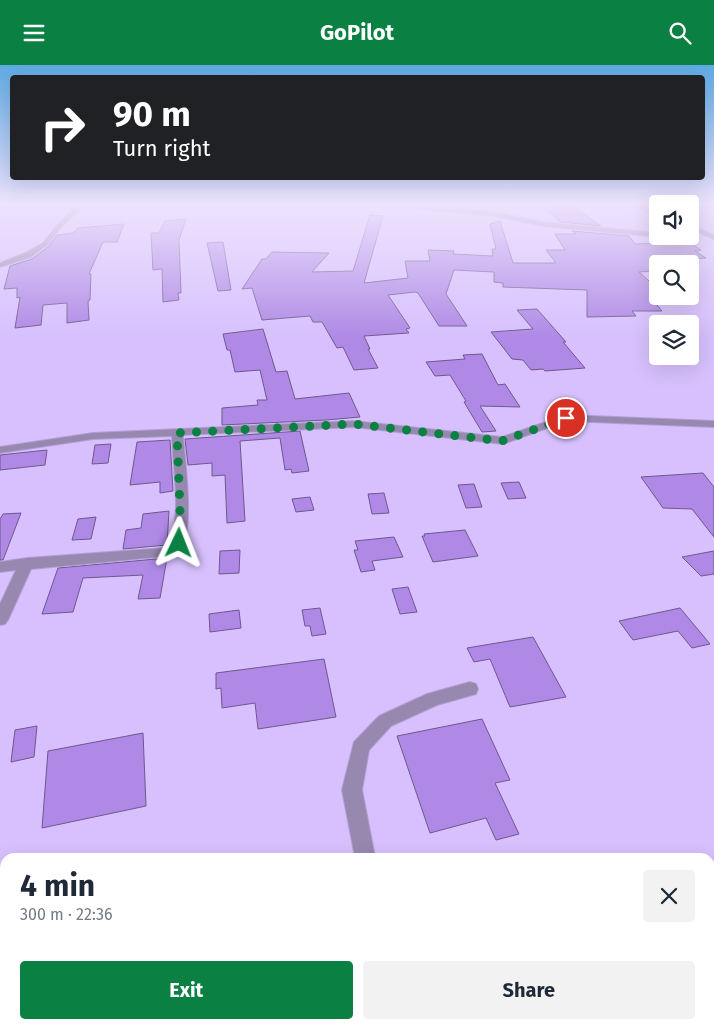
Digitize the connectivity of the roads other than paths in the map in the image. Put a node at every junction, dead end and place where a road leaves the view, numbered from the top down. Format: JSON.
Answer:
{"nodes":[{"id":1,"x":37,"y":249,"type":"edge"},
{"id":2,"x":0,"y":265,"type":"edge"},
{"id":3,"x":714,"y":424,"type":"edge"},
{"id":4,"x":177,"y":433,"type":"junction"},
{"id":5,"x":0,"y":450,"type":"edge"},
{"id":6,"x":27,"y":563,"type":"junction"},
{"id":7,"x":0,"y":567,"type":"edge"},
{"id":8,"x":0,"y":620,"type":"edge"},
{"id":9,"x":470,"y":689,"type":"dead end"},
{"id":10,"x":364,"y":853,"type":"edge"}],
"edges":[{"from":1,"to":2,"type":"street"},
{"from":3,"to":4,"type":"street"},
{"from":4,"to":5,"type":"street"},
{"from":4,"to":6,"type":"street"},
{"from":6,"to":7,"type":"street"},
{"from":6,"to":8,"type":"street"},
{"from":9,"to":10,"type":"street"}]}
